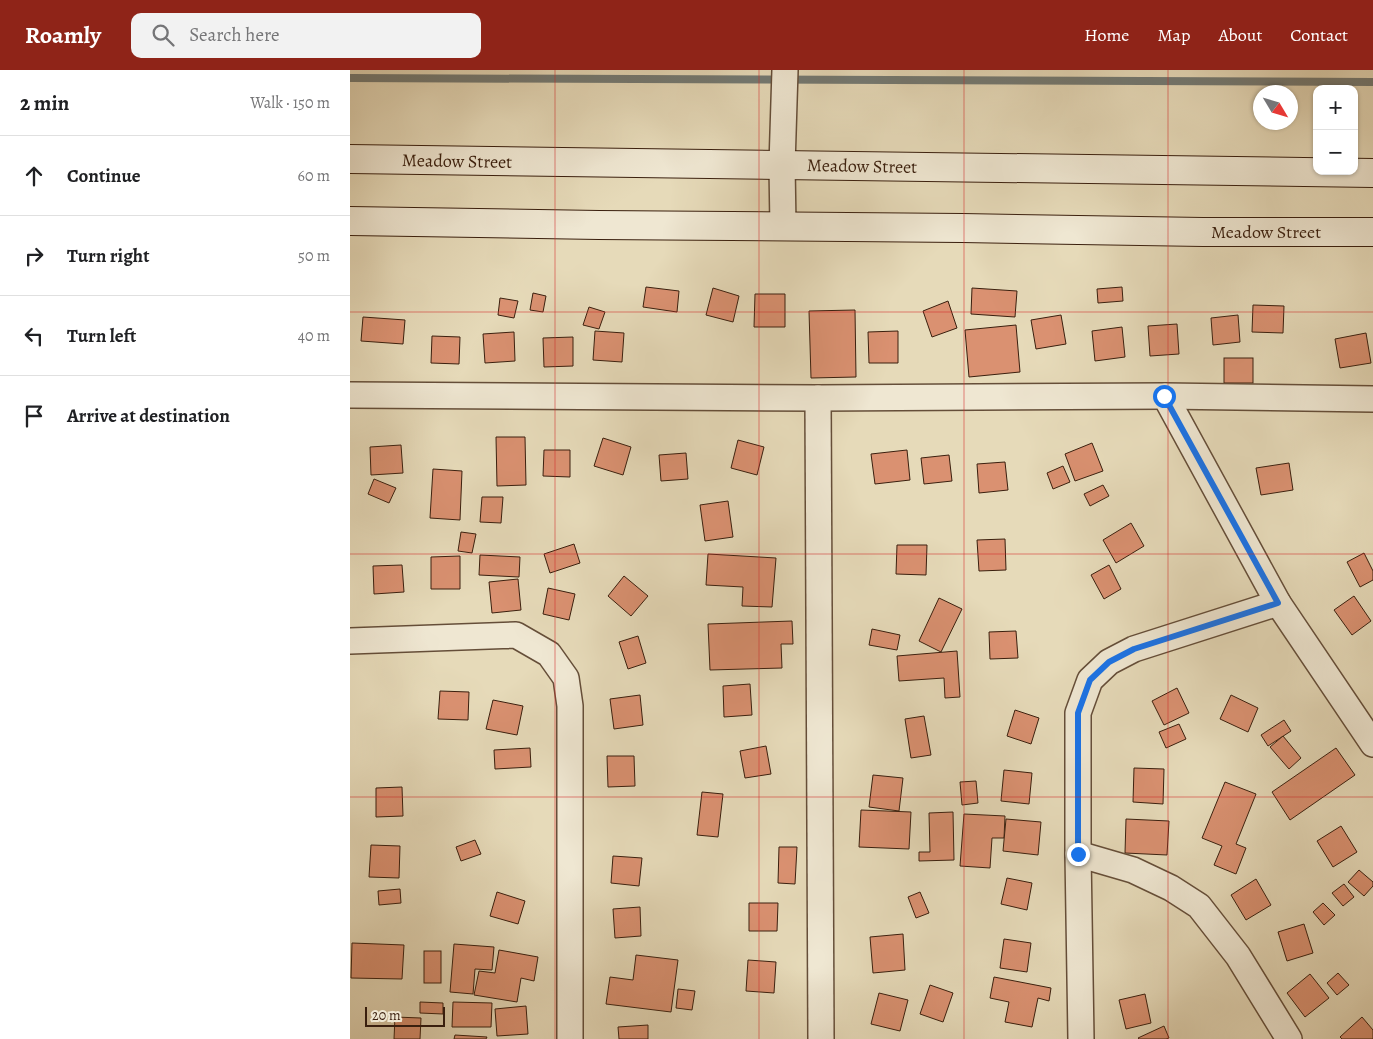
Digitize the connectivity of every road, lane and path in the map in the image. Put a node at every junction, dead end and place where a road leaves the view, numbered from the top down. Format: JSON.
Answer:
{"nodes":[{"id":1,"x":785,"y":70,"type":"edge"},
{"id":2,"x":782,"y":152,"type":"junction"},
{"id":3,"x":350,"y":159,"type":"edge"},
{"id":4,"x":1373,"y":173,"type":"edge"},
{"id":5,"x":350,"y":221,"type":"edge"},
{"id":6,"x":783,"y":227,"type":"junction"},
{"id":7,"x":1373,"y":232,"type":"edge"},
{"id":8,"x":350,"y":395,"type":"edge"},
{"id":9,"x":1164,"y":396,"type":"junction"},
{"id":10,"x":818,"y":398,"type":"junction"},
{"id":11,"x":1373,"y":398,"type":"edge"},
{"id":12,"x":1278,"y":603,"type":"junction"},
{"id":13,"x":350,"y":641,"type":"edge"},
{"id":14,"x":1373,"y":744,"type":"edge"},
{"id":15,"x":1078,"y":854,"type":"junction"},
{"id":16,"x":570,"y":1039,"type":"edge"},
{"id":17,"x":821,"y":1039,"type":"edge"},
{"id":18,"x":1081,"y":1039,"type":"edge"},
{"id":19,"x":1289,"y":1039,"type":"edge"}],
"edges":[{"from":1,"to":2,"type":"street"},
{"from":2,"to":3,"type":"street","name":"Meadow Street"},
{"from":2,"to":4,"type":"street","name":"Meadow Street"},
{"from":2,"to":6,"type":"street"},
{"from":5,"to":6,"type":"street","name":"Meadow Street"},
{"from":6,"to":7,"type":"street","name":"Meadow Street"},
{"from":8,"to":10,"type":"street"},
{"from":9,"to":10,"type":"street"},
{"from":9,"to":11,"type":"street"},
{"from":9,"to":12,"type":"street"},
{"from":10,"to":17,"type":"street"},
{"from":12,"to":14,"type":"street"},
{"from":12,"to":15,"type":"street"},
{"from":13,"to":16,"type":"street"},
{"from":15,"to":18,"type":"street"},
{"from":15,"to":19,"type":"street"}]}
